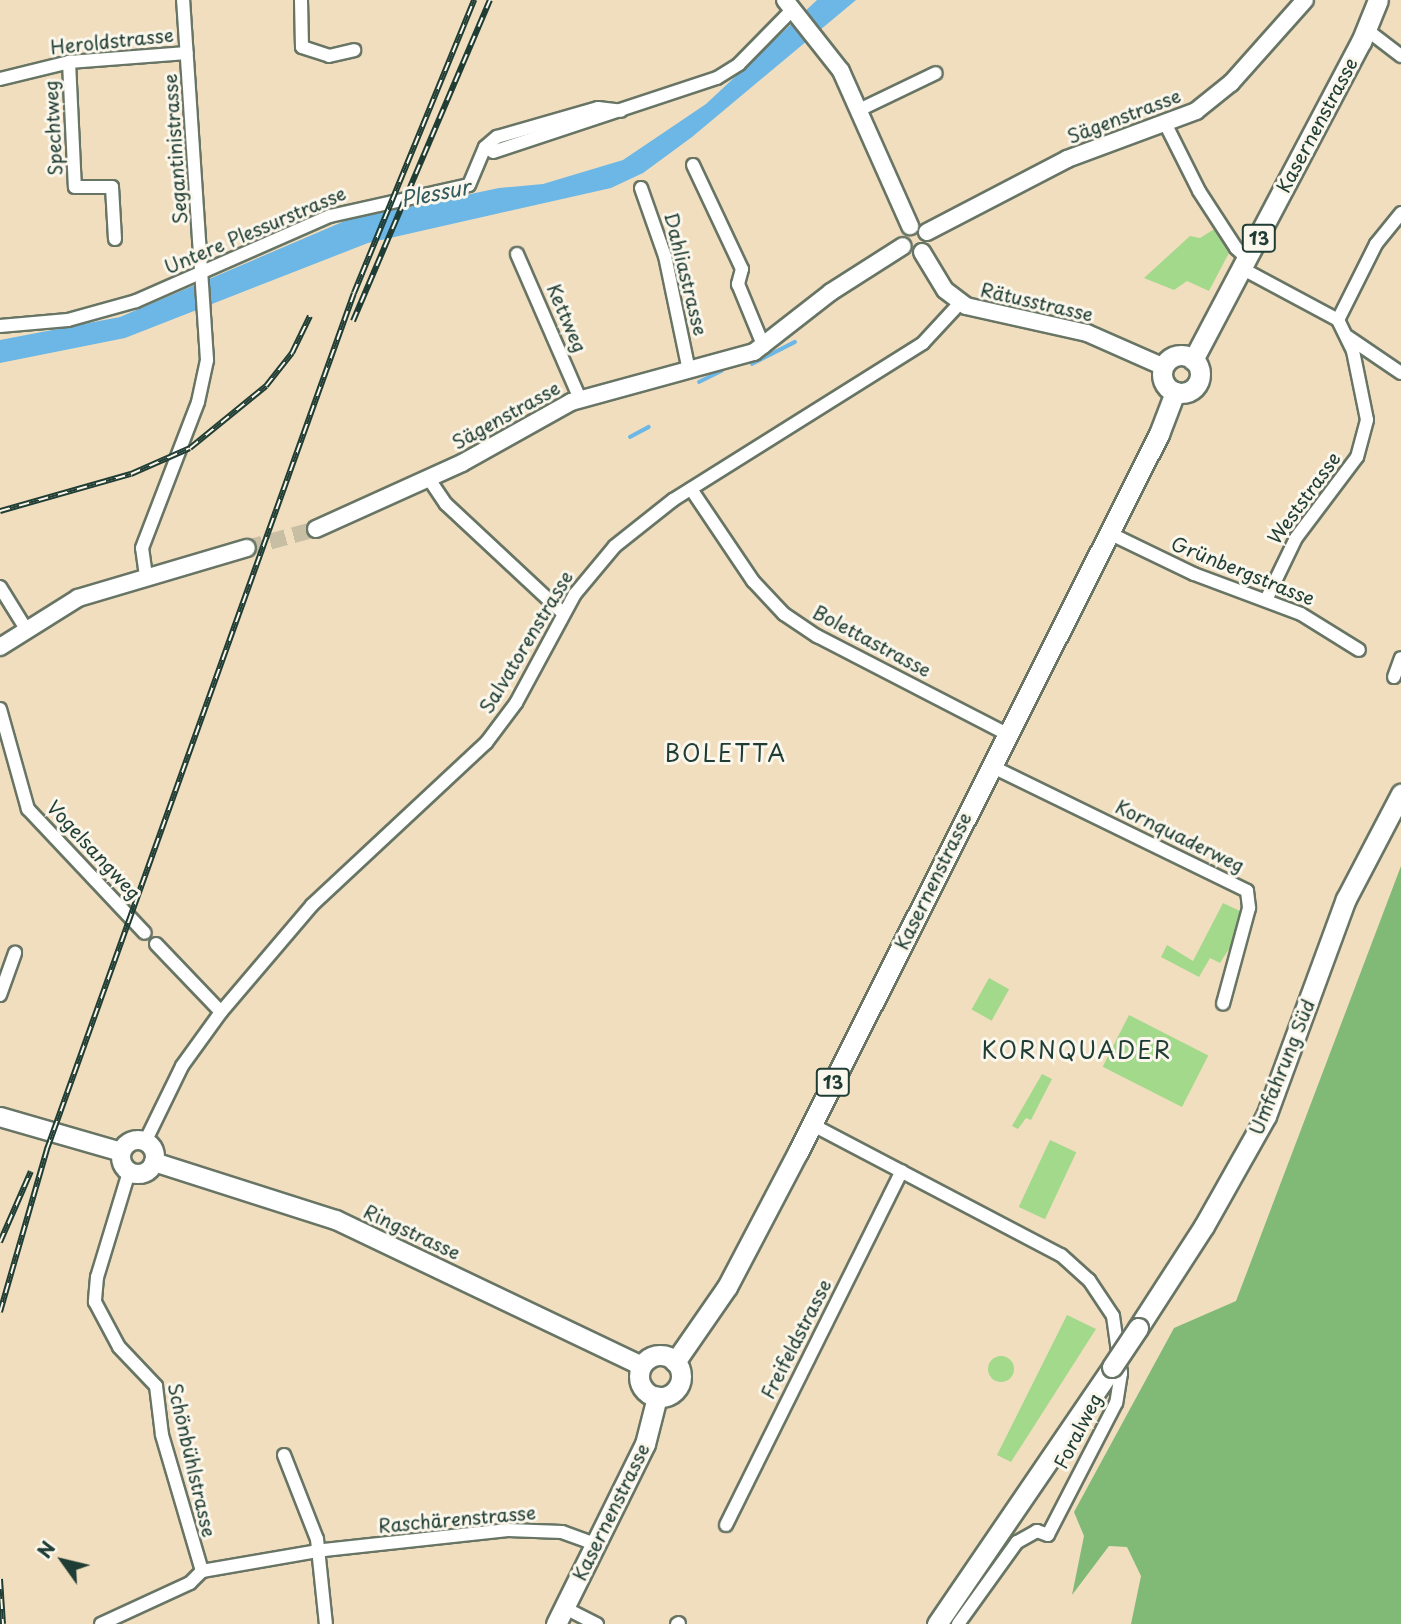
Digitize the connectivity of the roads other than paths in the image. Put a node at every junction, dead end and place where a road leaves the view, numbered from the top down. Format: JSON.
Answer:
{"nodes":[{"id":1,"x":183,"y":0,"type":"edge"},
{"id":2,"x":301,"y":0,"type":"edge"},
{"id":3,"x":1305,"y":0,"type":"edge"},
{"id":4,"x":1378,"y":0,"type":"edge"},
{"id":5,"x":791,"y":8,"type":"edge"},
{"id":6,"x":1367,"y":30,"type":"junction"},
{"id":7,"x":354,"y":50,"type":"dead end"},
{"id":8,"x":187,"y":53,"type":"junction"},
{"id":9,"x":1401,"y":56,"type":"edge"},
{"id":10,"x":69,"y":62,"type":"junction"},
{"id":11,"x":936,"y":74,"type":"dead end"},
{"id":12,"x":0,"y":79,"type":"edge"},
{"id":13,"x":859,"y":110,"type":"junction"},
{"id":14,"x":621,"y":111,"type":"junction"},
{"id":15,"x":1166,"y":125,"type":"junction"},
{"id":16,"x":493,"y":152,"type":"dead end"},
{"id":17,"x":693,"y":165,"type":"dead end"},
{"id":18,"x":641,"y":188,"type":"dead end"},
{"id":19,"x":1401,"y":213,"type":"edge"},
{"id":20,"x":911,"y":226,"type":"junction"},
{"id":21,"x":928,"y":232,"type":"junction"},
{"id":22,"x":115,"y":239,"type":"dead end"},
{"id":23,"x":903,"y":246,"type":"junction"},
{"id":24,"x":922,"y":252,"type":"junction"},
{"id":25,"x":517,"y":254,"type":"dead end"},
{"id":26,"x":1246,"y":264,"type":"junction"},
{"id":27,"x":204,"y":275,"type":"junction"},
{"id":28,"x":960,"y":303,"type":"junction"},
{"id":29,"x":1338,"y":320,"type":"junction"},
{"id":30,"x":0,"y":326,"type":"edge"},
{"id":31,"x":1348,"y":337,"type":"junction"},
{"id":32,"x":764,"y":347,"type":"junction"},
{"id":33,"x":1193,"y":359,"type":"junction"},
{"id":34,"x":1164,"y":367,"type":"junction"},
{"id":35,"x":689,"y":371,"type":"junction"},
{"id":36,"x":1401,"y":373,"type":"edge"},
{"id":37,"x":1175,"y":392,"type":"junction"},
{"id":38,"x":580,"y":399,"type":"junction"},
{"id":39,"x":429,"y":480,"type":"junction"},
{"id":40,"x":691,"y":489,"type":"junction"},
{"id":41,"x":316,"y":529,"type":"tunnel mouth"},
{"id":42,"x":1109,"y":533,"type":"junction"},
{"id":43,"x":247,"y":548,"type":"tunnel mouth"},
{"id":44,"x":146,"y":576,"type":"junction"},
{"id":45,"x":0,"y":587,"type":"edge"},
{"id":46,"x":1266,"y":600,"type":"junction"},
{"id":47,"x":563,"y":613,"type":"junction"},
{"id":48,"x":26,"y":629,"type":"junction"},
{"id":49,"x":0,"y":647,"type":"edge"},
{"id":50,"x":1359,"y":650,"type":"dead end"},
{"id":51,"x":1401,"y":658,"type":"edge"},
{"id":52,"x":1394,"y":677,"type":"dead end"},
{"id":53,"x":0,"y":709,"type":"edge"},
{"id":54,"x":1007,"y":734,"type":"junction"},
{"id":55,"x":990,"y":766,"type":"junction"},
{"id":56,"x":1401,"y":794,"type":"edge"},
{"id":57,"x":145,"y":933,"type":"dead end"},
{"id":58,"x":156,"y":944,"type":"dead end"},
{"id":59,"x":15,"y":953,"type":"dead end"},
{"id":60,"x":0,"y":995,"type":"edge"},
{"id":61,"x":1223,"y":1004,"type":"dead end"},
{"id":62,"x":220,"y":1012,"type":"junction"},
{"id":63,"x":0,"y":1117,"type":"edge"},
{"id":64,"x":811,"y":1124,"type":"junction"},
{"id":65,"x":145,"y":1142,"type":"junction"},
{"id":66,"x":121,"y":1152,"type":"junction"},
{"id":67,"x":154,"y":1162,"type":"junction"},
{"id":68,"x":902,"y":1171,"type":"junction"},
{"id":69,"x":129,"y":1172,"type":"junction"},
{"id":70,"x":675,"y":1362,"type":"junction"},
{"id":71,"x":642,"y":1366,"type":"junction"},
{"id":72,"x":657,"y":1397,"type":"junction"},
{"id":73,"x":284,"y":1455,"type":"dead end"},
{"id":74,"x":726,"y":1525,"type":"dead end"},
{"id":75,"x":597,"y":1545,"type":"junction"},
{"id":76,"x":318,"y":1551,"type":"junction"},
{"id":77,"x":202,"y":1571,"type":"junction"},
{"id":78,"x":561,"y":1616,"type":"edge"},
{"id":79,"x":127,"y":1618,"type":"edge"},
{"id":80,"x":101,"y":1624,"type":"edge"},
{"id":81,"x":326,"y":1624,"type":"edge"},
{"id":82,"x":597,"y":1624,"type":"edge"},
{"id":83,"x":937,"y":1624,"type":"edge"},
{"id":84,"x":958,"y":1624,"type":"edge"}],
"edges":[{"from":1,"to":8,"type":"street","name":"Segantinistrasse"},
{"from":2,"to":7,"type":"street"},
{"from":3,"to":15,"type":"street","name":"Sägenstrasse"},
{"from":4,"to":6,"type":"main road","name":"Kasernenstrasse","number":"13"},
{"from":5,"to":13,"type":"street"},
{"from":5,"to":14,"type":"street","name":"Untere Plessurstrasse"},
{"from":6,"to":9,"type":"street"},
{"from":6,"to":26,"type":"main road","name":"Kasernenstrasse","number":"13"},
{"from":8,"to":10,"type":"street","name":"Heroldstrasse"},
{"from":8,"to":27,"type":"street","name":"Segantinistrasse"},
{"from":10,"to":12,"type":"street","name":"Heroldstrasse"},
{"from":10,"to":22,"type":"street","name":"Spechtweg"},
{"from":11,"to":13,"type":"street"},
{"from":13,"to":20,"type":"street"},
{"from":14,"to":16,"type":"street","name":"Untere Plessurstrasse"},
{"from":14,"to":27,"type":"street","name":"Untere Plessurstrasse"},
{"from":15,"to":21,"type":"street","name":"Sägenstrasse"},
{"from":15,"to":26,"type":"street"},
{"from":17,"to":32,"type":"street"},
{"from":18,"to":35,"type":"street","name":"Dahliastrasse"},
{"from":19,"to":29,"type":"street"},
{"from":20,"to":21,"type":"street"},
{"from":20,"to":23,"type":"street"},
{"from":21,"to":24,"type":"street"},
{"from":23,"to":24,"type":"street"},
{"from":23,"to":32,"type":"street","name":"Sägenstrasse"},
{"from":24,"to":28,"type":"street","name":"Rätusstrasse"},
{"from":25,"to":38,"type":"street","name":"Kettweg"},
{"from":26,"to":29,"type":"street"},
{"from":26,"to":33,"type":"main road","name":"Kasernenstrasse","number":"13"},
{"from":27,"to":30,"type":"street","name":"Untere Plessurstrasse"},
{"from":27,"to":44,"type":"street","name":"Segantinistrasse"},
{"from":28,"to":34,"type":"street","name":"Rätusstrasse"},
{"from":28,"to":40,"type":"street","name":"Salvatorenstrasse"},
{"from":29,"to":31,"type":"street","name":"Weststrasse"},
{"from":31,"to":36,"type":"street"},
{"from":31,"to":46,"type":"street","name":"Weststrasse"},
{"from":32,"to":35,"type":"street","name":"Sägenstrasse"},
{"from":33,"to":34,"type":"main road"},
{"from":33,"to":37,"type":"main road"},
{"from":34,"to":37,"type":"main road"},
{"from":35,"to":38,"type":"street","name":"Sägenstrasse"},
{"from":37,"to":42,"type":"main road","name":"Kasernenstrasse","number":"13"},
{"from":38,"to":39,"type":"street","name":"Sägenstrasse"},
{"from":39,"to":41,"type":"street","name":"Sägenstrasse"},
{"from":39,"to":47,"type":"street"},
{"from":40,"to":47,"type":"street","name":"Salvatorenstrasse"},
{"from":40,"to":54,"type":"street","name":"Bolettastrasse"},
{"from":42,"to":46,"type":"street","name":"Grünbergstrasse"},
{"from":42,"to":54,"type":"main road","name":"Kasernenstrasse","number":"13"},
{"from":43,"to":44,"type":"street"},
{"from":44,"to":48,"type":"street"},
{"from":45,"to":48,"type":"street"},
{"from":46,"to":50,"type":"street","name":"Grünbergstrasse"},
{"from":47,"to":62,"type":"street","name":"Salvatorenstrasse"},
{"from":48,"to":49,"type":"street"},
{"from":51,"to":52,"type":"street"},
{"from":53,"to":57,"type":"street","name":"Vogelsangweg"},
{"from":54,"to":55,"type":"main road","name":"Kasernenstrasse","number":"13"},
{"from":55,"to":61,"type":"street","name":"Kornquaderweg"},
{"from":55,"to":64,"type":"main road","name":"Kasernenstrasse","number":"13"},
{"from":56,"to":83,"type":"main road","name":"Umfahrung Süd","bridge":true},
{"from":58,"to":62,"type":"street"},
{"from":59,"to":60,"type":"street"},
{"from":62,"to":65,"type":"street","name":"Salvatorenstrasse"},
{"from":63,"to":66,"type":"main road"},
{"from":64,"to":68,"type":"street","name":"Foralweg"},
{"from":64,"to":70,"type":"main road","name":"Kasernenstrasse","number":"13"},
{"from":65,"to":66,"type":"main road"},
{"from":65,"to":67,"type":"main road"},
{"from":66,"to":69,"type":"main road"},
{"from":67,"to":69,"type":"main road"},
{"from":67,"to":71,"type":"main road","name":"Ringstrasse"},
{"from":68,"to":74,"type":"street","name":"Freifeldstrasse"},
{"from":68,"to":84,"type":"street","name":"Foralweg"},
{"from":69,"to":77,"type":"street","name":"Schönbühlstrasse"},
{"from":70,"to":71,"type":"main road"},
{"from":70,"to":72,"type":"main road"},
{"from":71,"to":72,"type":"main road"},
{"from":72,"to":75,"type":"main road","name":"Kasernenstrasse"},
{"from":73,"to":76,"type":"street"},
{"from":75,"to":76,"type":"street","name":"Raschärenstrasse"},
{"from":75,"to":78,"type":"main road","name":"Kasernenstrasse"},
{"from":76,"to":77,"type":"street","name":"Raschärenstrasse"},
{"from":76,"to":81,"type":"street"},
{"from":77,"to":79,"type":"street","name":"Raschärenstrasse"},
{"from":78,"to":82,"type":"street"},
{"from":79,"to":80,"type":"street","name":"Raschärenstrasse"}]}
